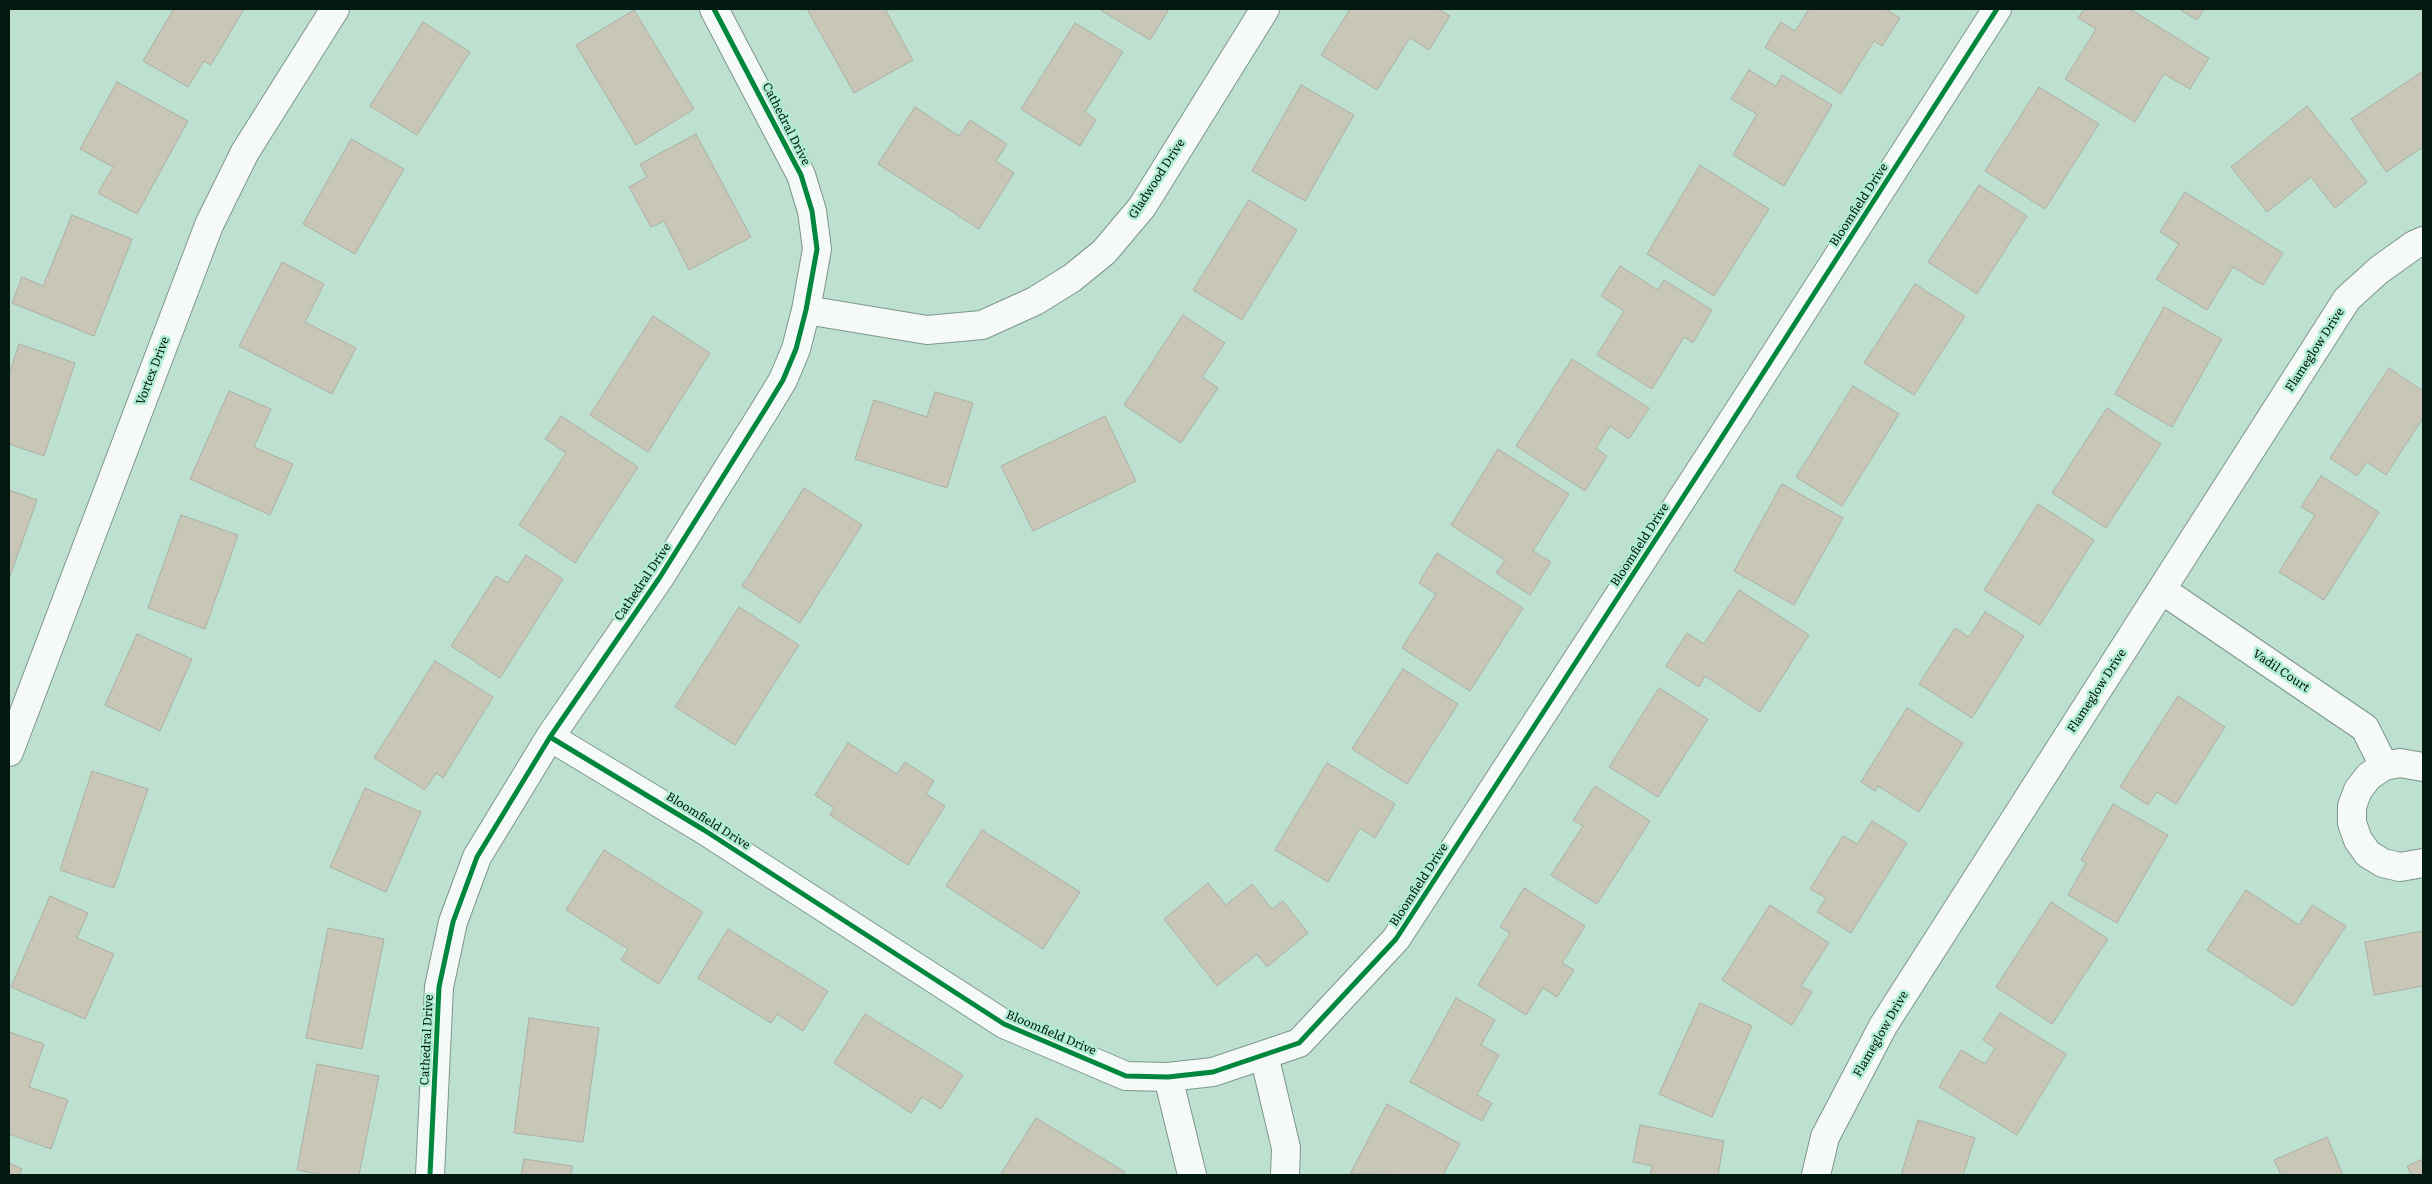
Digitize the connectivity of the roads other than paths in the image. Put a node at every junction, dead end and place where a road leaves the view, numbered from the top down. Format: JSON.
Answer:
{"nodes":[{"id":1,"x":335,"y":9,"type":"edge"},
{"id":2,"x":714,"y":9,"type":"edge"},
{"id":3,"x":1265,"y":9,"type":"edge"},
{"id":4,"x":1997,"y":9,"type":"edge"},
{"id":5,"x":2423,"y":241,"type":"edge"},
{"id":6,"x":806,"y":310,"type":"junction"},
{"id":7,"x":2162,"y":590,"type":"junction"},
{"id":8,"x":550,"y":736,"type":"junction"},
{"id":9,"x":9,"y":752,"type":"edge"},
{"id":10,"x":2384,"y":766,"type":"junction"},
{"id":11,"x":2423,"y":767,"type":"edge"},
{"id":12,"x":2423,"y":863,"type":"edge"},
{"id":13,"x":1264,"y":1055,"type":"junction"},
{"id":14,"x":1168,"y":1077,"type":"junction"},
{"id":15,"x":430,"y":1175,"type":"edge"},
{"id":16,"x":1192,"y":1175,"type":"edge"},
{"id":17,"x":1285,"y":1175,"type":"edge"},
{"id":18,"x":1816,"y":1175,"type":"edge"}],
"edges":[{"from":1,"to":9,"type":"street","name":"Vortex Drive"},
{"from":2,"to":6,"type":"street","name":"Cathedral Drive"},
{"from":3,"to":6,"type":"street","name":"Gladwood Drive"},
{"from":4,"to":13,"type":"street","name":"Bloomfield Drive"},
{"from":5,"to":7,"type":"street","name":"Flameglow Drive"},
{"from":6,"to":8,"type":"street","name":"Cathedral Drive"},
{"from":7,"to":10,"type":"street","name":"Vadil Court"},
{"from":7,"to":18,"type":"street","name":"Flameglow Drive"},
{"from":8,"to":14,"type":"street","name":"Bloomfield Drive"},
{"from":8,"to":15,"type":"street","name":"Cathedral Drive"},
{"from":10,"to":11,"type":"street"},
{"from":10,"to":12,"type":"street"},
{"from":13,"to":14,"type":"street","name":"Bloomfield Drive"},
{"from":13,"to":17,"type":"street"},
{"from":14,"to":16,"type":"street"}]}
